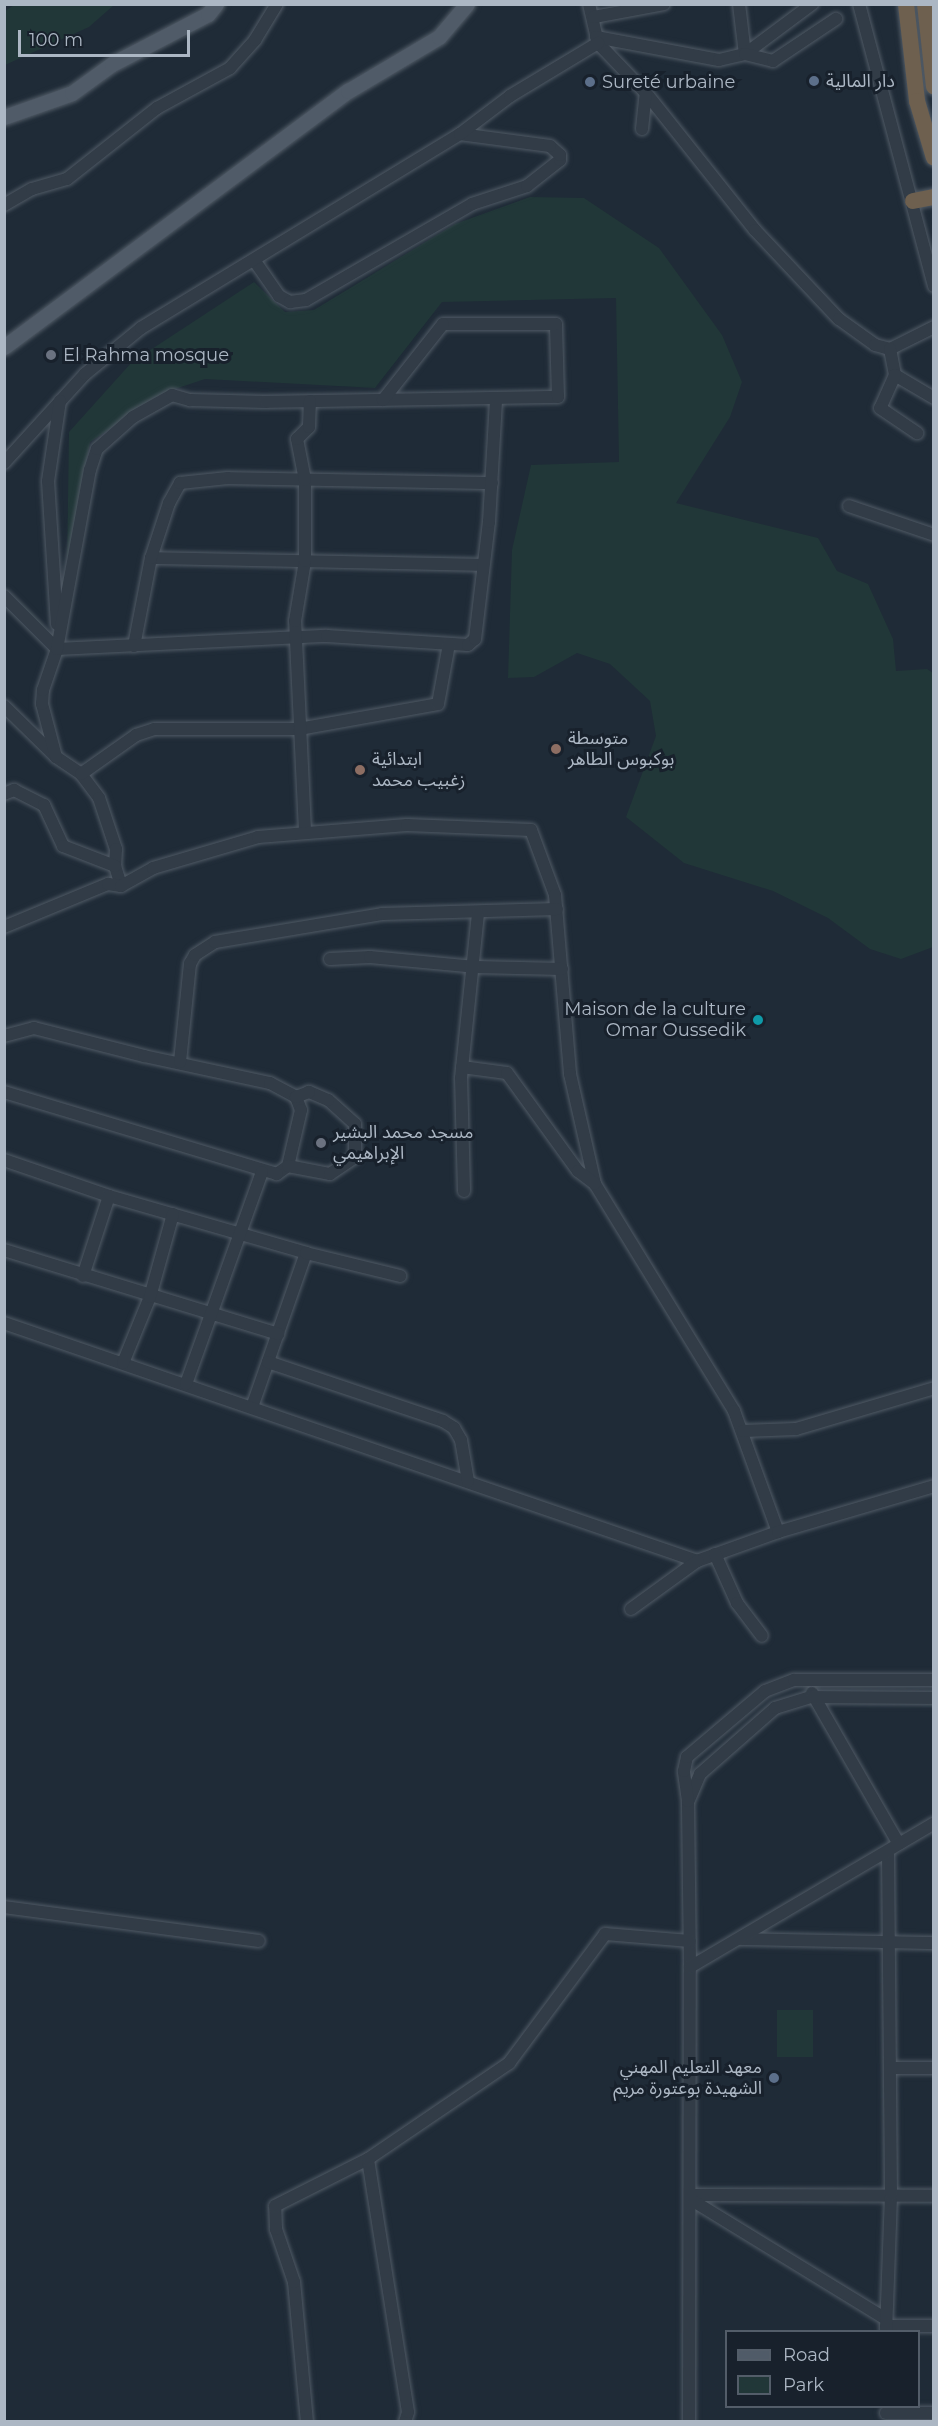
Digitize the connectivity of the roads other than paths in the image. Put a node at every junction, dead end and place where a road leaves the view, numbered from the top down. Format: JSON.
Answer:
{"nodes":[{"id":1,"x":277,"y":4,"type":"edge"},
{"id":2,"x":467,"y":4,"type":"edge"},
{"id":3,"x":589,"y":4,"type":"edge"},
{"id":4,"x":664,"y":4,"type":"edge"},
{"id":5,"x":739,"y":4,"type":"edge"},
{"id":6,"x":812,"y":4,"type":"edge"},
{"id":7,"x":859,"y":4,"type":"edge"},
{"id":8,"x":906,"y":4,"type":"edge"},
{"id":9,"x":925,"y":4,"type":"edge"},
{"id":10,"x":208,"y":8,"type":"edge"},
{"id":11,"x":594,"y":17,"type":"junction"},
{"id":12,"x":836,"y":19,"type":"dead end"},
{"id":13,"x":597,"y":40,"type":"junction"},
{"id":14,"x":745,"y":54,"type":"junction"},
{"id":15,"x":933,"y":87,"type":"edge"},
{"id":16,"x":646,"y":93,"type":"junction"},
{"id":17,"x":4,"y":117,"type":"edge"},
{"id":18,"x":642,"y":129,"type":"dead end"},
{"id":19,"x":460,"y":134,"type":"junction"},
{"id":20,"x":933,"y":158,"type":"edge"},
{"id":21,"x":933,"y":197,"type":"edge"},
{"id":22,"x":913,"y":201,"type":"junction"},
{"id":23,"x":4,"y":205,"type":"edge"},
{"id":24,"x":254,"y":260,"type":"junction"},
{"id":25,"x":933,"y":286,"type":"edge"},
{"id":26,"x":933,"y":327,"type":"edge"},
{"id":27,"x":4,"y":347,"type":"edge"},
{"id":28,"x":890,"y":349,"type":"junction"},
{"id":29,"x":895,"y":375,"type":"junction"},
{"id":30,"x":933,"y":398,"type":"edge"},
{"id":31,"x":496,"y":399,"type":"junction"},
{"id":32,"x":383,"y":400,"type":"junction"},
{"id":33,"x":60,"y":401,"type":"junction"},
{"id":34,"x":310,"y":401,"type":"junction"},
{"id":35,"x":917,"y":433,"type":"dead end"},
{"id":36,"x":4,"y":463,"type":"edge"},
{"id":37,"x":305,"y":480,"type":"junction"},
{"id":38,"x":492,"y":483,"type":"junction"},
{"id":39,"x":849,"y":506,"type":"dead end"},
{"id":40,"x":933,"y":535,"type":"edge"},
{"id":41,"x":151,"y":558,"type":"junction"},
{"id":42,"x":305,"y":561,"type":"junction"},
{"id":43,"x":482,"y":565,"type":"junction"},
{"id":44,"x":4,"y":596,"type":"edge"},
{"id":45,"x":296,"y":637,"type":"junction"},
{"id":46,"x":449,"y":644,"type":"junction"},
{"id":47,"x":134,"y":646,"type":"junction"},
{"id":48,"x":57,"y":649,"type":"junction"},
{"id":49,"x":4,"y":706,"type":"edge"},
{"id":50,"x":299,"y":729,"type":"junction"},
{"id":51,"x":56,"y":756,"type":"junction"},
{"id":52,"x":81,"y":774,"type":"junction"},
{"id":53,"x":4,"y":794,"type":"edge"},
{"id":54,"x":305,"y":831,"type":"junction"},
{"id":55,"x":115,"y":866,"type":"junction"},
{"id":56,"x":121,"y":886,"type":"junction"},
{"id":57,"x":557,"y":909,"type":"junction"},
{"id":58,"x":478,"y":914,"type":"junction"},
{"id":59,"x":4,"y":927,"type":"edge"},
{"id":60,"x":330,"y":959,"type":"dead end"},
{"id":61,"x":475,"y":967,"type":"junction"},
{"id":62,"x":562,"y":969,"type":"junction"},
{"id":63,"x":4,"y":1036,"type":"edge"},
{"id":64,"x":180,"y":1062,"type":"junction"},
{"id":65,"x":462,"y":1067,"type":"junction"},
{"id":66,"x":4,"y":1092,"type":"edge"},
{"id":67,"x":309,"y":1092,"type":"junction"},
{"id":68,"x":296,"y":1097,"type":"junction"},
{"id":69,"x":302,"y":1110,"type":"junction"},
{"id":70,"x":4,"y":1160,"type":"edge"},
{"id":71,"x":288,"y":1166,"type":"junction"},
{"id":72,"x":262,"y":1172,"type":"junction"},
{"id":73,"x":595,"y":1184,"type":"junction"},
{"id":74,"x":464,"y":1191,"type":"dead end"},
{"id":75,"x":109,"y":1196,"type":"junction"},
{"id":76,"x":173,"y":1214,"type":"junction"},
{"id":77,"x":240,"y":1233,"type":"junction"},
{"id":78,"x":4,"y":1250,"type":"edge"},
{"id":79,"x":306,"y":1253,"type":"junction"},
{"id":80,"x":83,"y":1275,"type":"junction"},
{"id":81,"x":400,"y":1276,"type":"dead end"},
{"id":82,"x":150,"y":1297,"type":"junction"},
{"id":83,"x":211,"y":1315,"type":"junction"},
{"id":84,"x":4,"y":1323,"type":"edge"},
{"id":85,"x":278,"y":1334,"type":"junction"},
{"id":86,"x":268,"y":1362,"type":"junction"},
{"id":87,"x":123,"y":1363,"type":"junction"},
{"id":88,"x":186,"y":1384,"type":"junction"},
{"id":89,"x":933,"y":1388,"type":"edge"},
{"id":90,"x":252,"y":1407,"type":"junction"},
{"id":91,"x":743,"y":1431,"type":"junction"},
{"id":92,"x":468,"y":1481,"type":"junction"},
{"id":93,"x":933,"y":1486,"type":"edge"},
{"id":94,"x":778,"y":1532,"type":"junction"},
{"id":95,"x":715,"y":1554,"type":"junction"},
{"id":96,"x":697,"y":1561,"type":"junction"},
{"id":97,"x":631,"y":1609,"type":"dead end"},
{"id":98,"x":762,"y":1636,"type":"dead end"},
{"id":99,"x":813,"y":1680,"type":"junction"},
{"id":100,"x":933,"y":1680,"type":"edge"},
{"id":101,"x":812,"y":1698,"type":"junction"},
{"id":102,"x":933,"y":1698,"type":"edge"},
{"id":103,"x":688,"y":1801,"type":"junction"},
{"id":104,"x":933,"y":1823,"type":"edge"},
{"id":105,"x":899,"y":1844,"type":"junction"},
{"id":106,"x":888,"y":1853,"type":"junction"},
{"id":107,"x":4,"y":1907,"type":"edge"},
{"id":108,"x":739,"y":1939,"type":"junction"},
{"id":109,"x":259,"y":1941,"type":"dead end"},
{"id":110,"x":690,"y":1941,"type":"junction"},
{"id":111,"x":933,"y":1943,"type":"edge"},
{"id":112,"x":888,"y":1944,"type":"junction"},
{"id":113,"x":690,"y":1967,"type":"junction"},
{"id":114,"x":890,"y":2068,"type":"junction"},
{"id":115,"x":933,"y":2068,"type":"edge"},
{"id":116,"x":368,"y":2158,"type":"junction"},
{"id":117,"x":891,"y":2195,"type":"junction"},
{"id":118,"x":933,"y":2196,"type":"edge"},
{"id":119,"x":691,"y":2197,"type":"junction"},
{"id":120,"x":886,"y":2325,"type":"edge"},
{"id":121,"x":933,"y":2326,"type":"edge"},
{"id":122,"x":933,"y":2413,"type":"edge"},
{"id":123,"x":886,"y":2414,"type":"edge"},
{"id":124,"x":307,"y":2421,"type":"edge"},
{"id":125,"x":405,"y":2421,"type":"edge"},
{"id":126,"x":689,"y":2421,"type":"edge"}],
"edges":[{"from":1,"to":23,"type":"street"},
{"from":2,"to":27,"type":"main road"},
{"from":3,"to":11,"type":"street"},
{"from":4,"to":11,"type":"street"},
{"from":5,"to":14,"type":"street"},
{"from":6,"to":14,"type":"street"},
{"from":7,"to":22,"type":"street"},
{"from":8,"to":20,"type":"highway"},
{"from":9,"to":15,"type":"highway"},
{"from":10,"to":17,"type":"main road"},
{"from":11,"to":13,"type":"street"},
{"from":12,"to":14,"type":"street"},
{"from":13,"to":14,"type":"street"},
{"from":13,"to":16,"type":"street"},
{"from":13,"to":19,"type":"street"},
{"from":16,"to":18,"type":"street"},
{"from":16,"to":28,"type":"street"},
{"from":19,"to":24,"type":"street"},
{"from":19,"to":24,"type":"street"},
{"from":21,"to":22,"type":"highway"},
{"from":22,"to":25,"type":"street"},
{"from":24,"to":33,"type":"street"},
{"from":26,"to":28,"type":"street"},
{"from":28,"to":29,"type":"street"},
{"from":29,"to":30,"type":"street"},
{"from":29,"to":35,"type":"street"},
{"from":31,"to":32,"type":"street"},
{"from":31,"to":32,"type":"street"},
{"from":31,"to":38,"type":"street"},
{"from":32,"to":34,"type":"street"},
{"from":33,"to":36,"type":"street"},
{"from":33,"to":48,"type":"street"},
{"from":34,"to":37,"type":"street"},
{"from":34,"to":48,"type":"street"},
{"from":37,"to":38,"type":"street"},
{"from":37,"to":41,"type":"street"},
{"from":37,"to":42,"type":"street"},
{"from":38,"to":43,"type":"street"},
{"from":39,"to":40,"type":"street"},
{"from":41,"to":42,"type":"street"},
{"from":41,"to":47,"type":"street"},
{"from":42,"to":43,"type":"street"},
{"from":42,"to":45,"type":"street"},
{"from":43,"to":46,"type":"street"},
{"from":44,"to":48,"type":"street"},
{"from":45,"to":46,"type":"street"},
{"from":45,"to":47,"type":"street"},
{"from":45,"to":50,"type":"street"},
{"from":46,"to":50,"type":"street"},
{"from":47,"to":48,"type":"street"},
{"from":48,"to":51,"type":"street"},
{"from":49,"to":51,"type":"street"},
{"from":50,"to":52,"type":"street"},
{"from":50,"to":54,"type":"street"},
{"from":51,"to":52,"type":"street"},
{"from":52,"to":55,"type":"street"},
{"from":53,"to":55,"type":"street"},
{"from":54,"to":56,"type":"street"},
{"from":54,"to":57,"type":"street"},
{"from":55,"to":56,"type":"street"},
{"from":56,"to":59,"type":"street"},
{"from":57,"to":58,"type":"street"},
{"from":57,"to":62,"type":"street"},
{"from":58,"to":61,"type":"street"},
{"from":58,"to":64,"type":"street"},
{"from":60,"to":61,"type":"street"},
{"from":61,"to":62,"type":"street"},
{"from":61,"to":65,"type":"street"},
{"from":62,"to":73,"type":"street"},
{"from":63,"to":64,"type":"street"},
{"from":64,"to":68,"type":"street"},
{"from":65,"to":73,"type":"street"},
{"from":65,"to":74,"type":"street"},
{"from":66,"to":72,"type":"street"},
{"from":67,"to":68,"type":"street"},
{"from":67,"to":69,"type":"street"},
{"from":67,"to":71,"type":"street"},
{"from":68,"to":69,"type":"street"},
{"from":69,"to":71,"type":"street"},
{"from":70,"to":75,"type":"street"},
{"from":71,"to":72,"type":"street"},
{"from":72,"to":77,"type":"street"},
{"from":73,"to":91,"type":"street"},
{"from":75,"to":76,"type":"street"},
{"from":75,"to":80,"type":"street"},
{"from":76,"to":77,"type":"street"},
{"from":76,"to":82,"type":"street"},
{"from":77,"to":79,"type":"street"},
{"from":77,"to":83,"type":"street"},
{"from":78,"to":80,"type":"street"},
{"from":79,"to":81,"type":"street"},
{"from":79,"to":85,"type":"street"},
{"from":80,"to":82,"type":"street"},
{"from":82,"to":83,"type":"street"},
{"from":82,"to":87,"type":"street"},
{"from":83,"to":85,"type":"street"},
{"from":83,"to":88,"type":"street"},
{"from":84,"to":87,"type":"street"},
{"from":85,"to":86,"type":"street"},
{"from":86,"to":90,"type":"street"},
{"from":86,"to":92,"type":"street"},
{"from":87,"to":88,"type":"street"},
{"from":88,"to":90,"type":"street"},
{"from":89,"to":91,"type":"street"},
{"from":90,"to":92,"type":"street"},
{"from":91,"to":94,"type":"street"},
{"from":92,"to":96,"type":"street"},
{"from":93,"to":94,"type":"street"},
{"from":94,"to":95,"type":"street"},
{"from":95,"to":96,"type":"street"},
{"from":95,"to":98,"type":"street"},
{"from":96,"to":97,"type":"street"},
{"from":99,"to":100,"type":"street"},
{"from":99,"to":101,"type":"street"},
{"from":99,"to":103,"type":"street"},
{"from":101,"to":102,"type":"street"},
{"from":101,"to":103,"type":"street"},
{"from":101,"to":105,"type":"street"},
{"from":103,"to":110,"type":"street"},
{"from":104,"to":105,"type":"street"},
{"from":105,"to":106,"type":"street"},
{"from":106,"to":108,"type":"street"},
{"from":106,"to":112,"type":"street"},
{"from":107,"to":109,"type":"street"},
{"from":108,"to":112,"type":"street"},
{"from":108,"to":113,"type":"street"},
{"from":110,"to":113,"type":"street"},
{"from":110,"to":116,"type":"street"},
{"from":111,"to":112,"type":"street"},
{"from":112,"to":114,"type":"street"},
{"from":113,"to":119,"type":"street"},
{"from":114,"to":115,"type":"street"},
{"from":114,"to":117,"type":"street"},
{"from":116,"to":124,"type":"street"},
{"from":116,"to":125,"type":"street"},
{"from":117,"to":118,"type":"street"},
{"from":117,"to":119,"type":"street"},
{"from":117,"to":120,"type":"street"},
{"from":119,"to":120,"type":"street"},
{"from":119,"to":126,"type":"street"},
{"from":120,"to":121,"type":"street"},
{"from":122,"to":123,"type":"street"}]}
